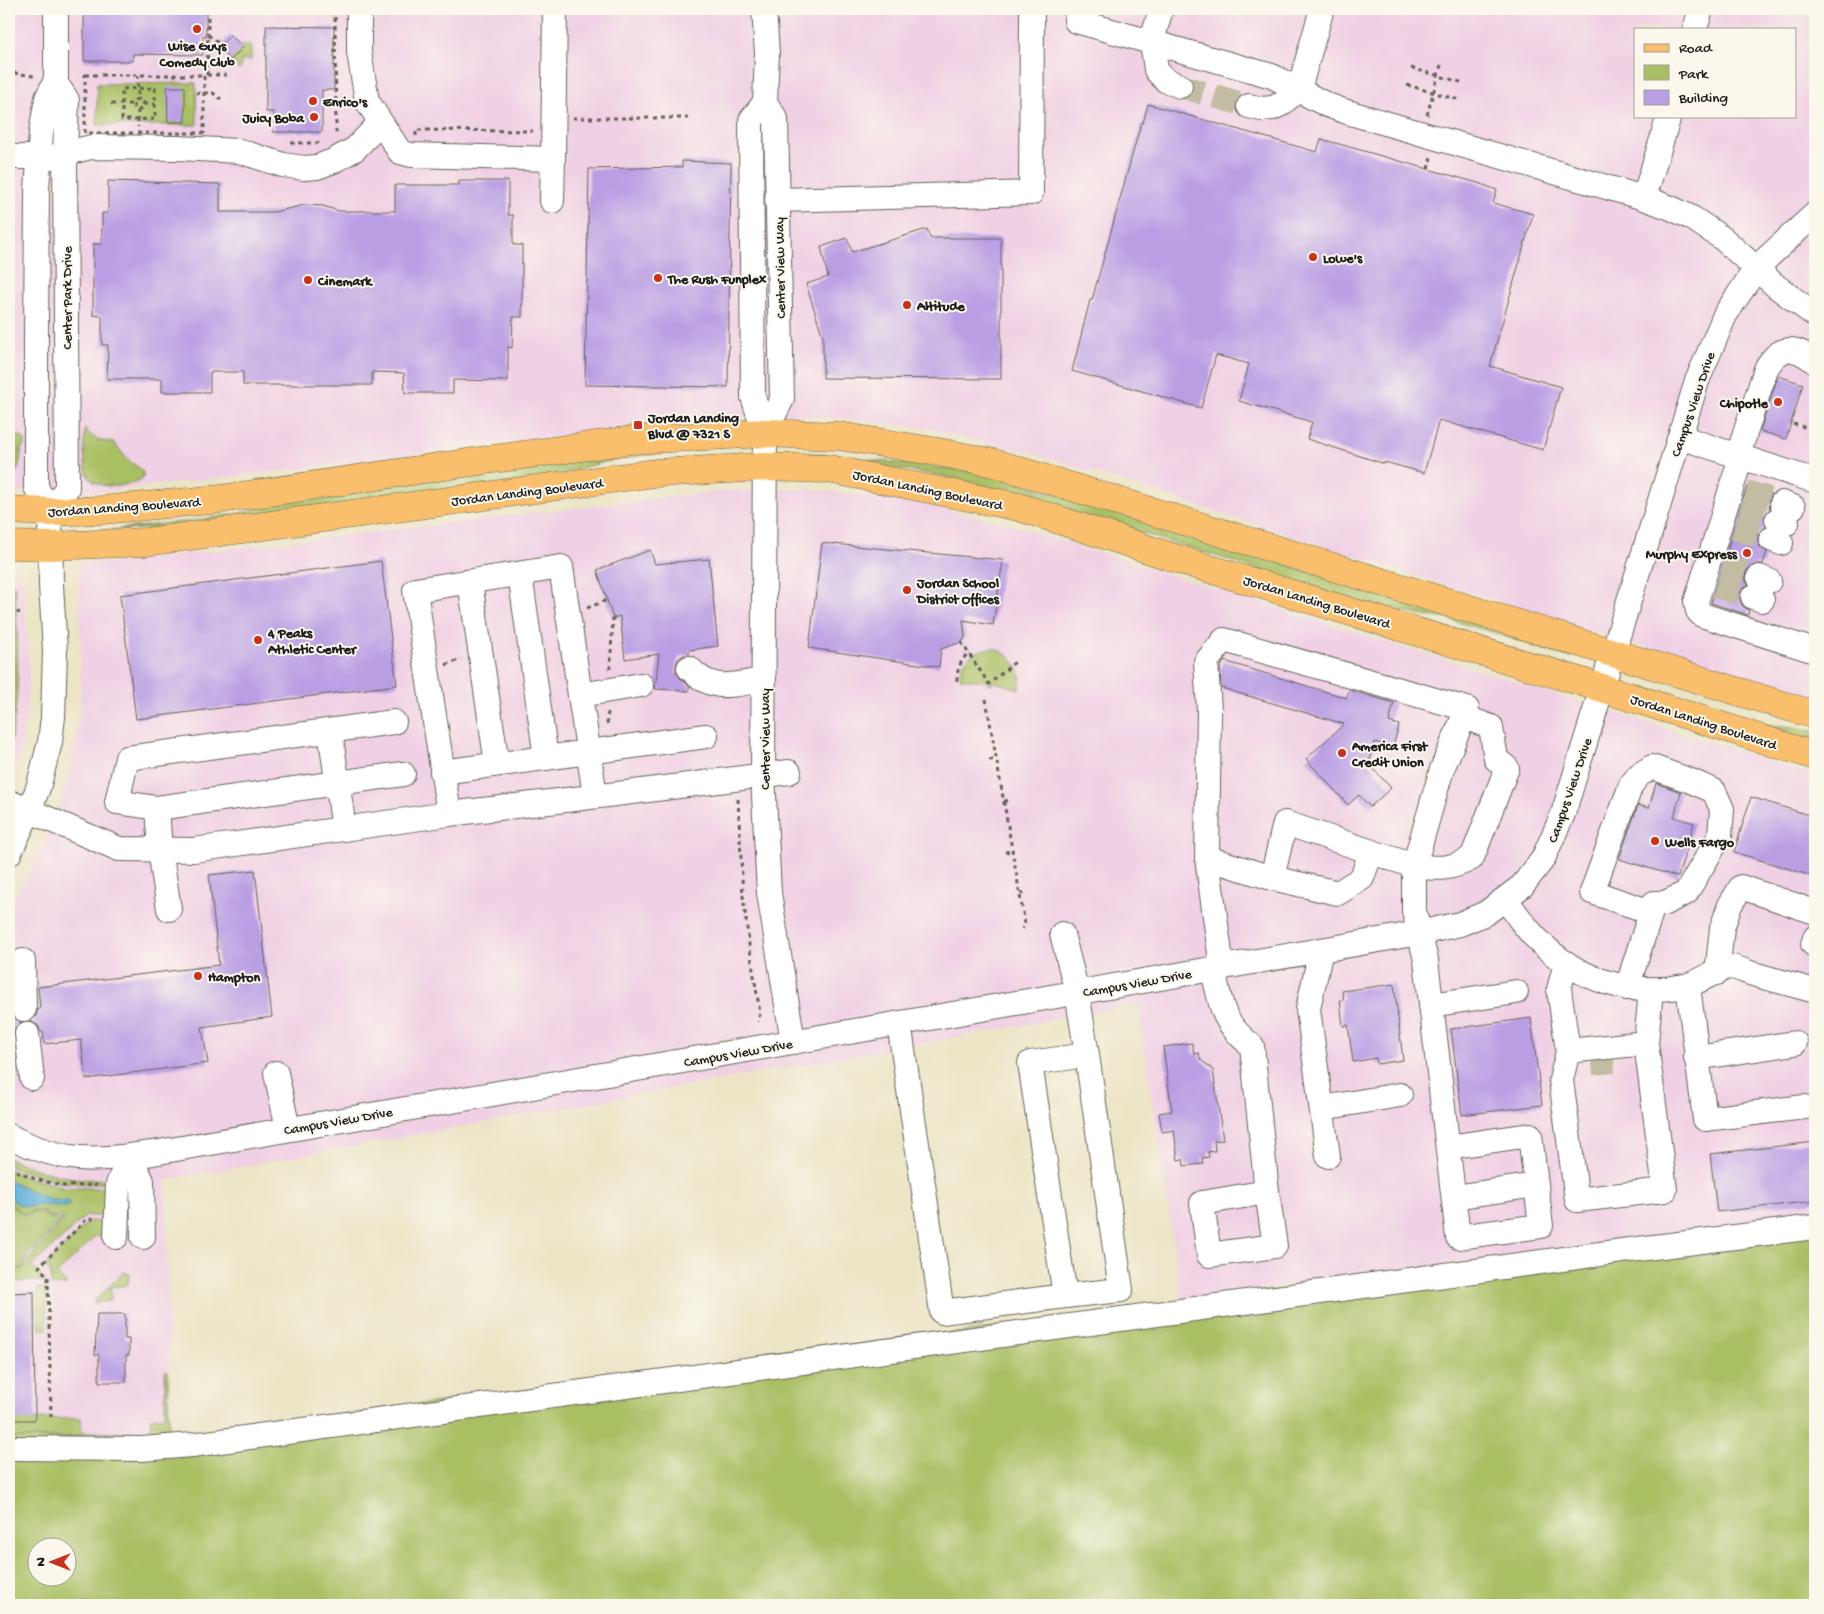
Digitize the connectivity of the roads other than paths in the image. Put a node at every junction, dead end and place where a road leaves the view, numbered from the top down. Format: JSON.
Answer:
{"nodes":[{"id":1,"x":56,"y":9,"type":"edge"},
{"id":2,"x":359,"y":9,"type":"edge"},
{"id":3,"x":555,"y":9,"type":"edge"},
{"id":4,"x":764,"y":9,"type":"edge"},
{"id":5,"x":1032,"y":9,"type":"edge"},
{"id":6,"x":1078,"y":9,"type":"edge"},
{"id":7,"x":1161,"y":9,"type":"edge"},
{"id":8,"x":1322,"y":9,"type":"edge"},
{"id":9,"x":1701,"y":9,"type":"edge"},
{"id":10,"x":1695,"y":28,"type":"edge"},
{"id":11,"x":1152,"y":41,"type":"junction"},
{"id":12,"x":56,"y":79,"type":"junction"},
{"id":13,"x":1180,"y":86,"type":"tunnel mouth"},
{"id":14,"x":1299,"y":89,"type":"junction"},
{"id":15,"x":765,"y":102,"type":"junction"},
{"id":16,"x":1249,"y":106,"type":"tunnel mouth"},
{"id":17,"x":1667,"y":118,"type":"edge"},
{"id":18,"x":380,"y":123,"type":"junction"},
{"id":19,"x":65,"y":154,"type":"junction"},
{"id":20,"x":9,"y":157,"type":"edge"},
{"id":21,"x":40,"y":157,"type":"junction"},
{"id":22,"x":553,"y":159,"type":"junction"},
{"id":23,"x":1644,"y":198,"type":"junction"},
{"id":24,"x":777,"y":200,"type":"junction"},
{"id":25,"x":552,"y":201,"type":"dead end"},
{"id":26,"x":1815,"y":214,"type":"edge"},
{"id":27,"x":1757,"y":267,"type":"junction"},
{"id":28,"x":1815,"y":315,"type":"edge"},
{"id":29,"x":1815,"y":362,"type":"edge"},
{"id":30,"x":765,"y":433,"type":"junction"},
{"id":31,"x":1680,"y":437,"type":"junction"},
{"id":32,"x":1739,"y":456,"type":"junction"},
{"id":33,"x":765,"y":467,"type":"junction"},
{"id":34,"x":1815,"y":481,"type":"edge"},
{"id":35,"x":9,"y":510,"type":"edge"},
{"id":36,"x":50,"y":512,"type":"junction"},
{"id":37,"x":9,"y":545,"type":"edge"},
{"id":38,"x":50,"y":546,"type":"junction"},
{"id":39,"x":520,"y":574,"type":"junction"},
{"id":40,"x":470,"y":582,"type":"junction"},
{"id":41,"x":1815,"y":652,"type":"edge"},
{"id":42,"x":1612,"y":654,"type":"junction"},
{"id":43,"x":689,"y":668,"type":"dead end"},
{"id":44,"x":764,"y":680,"type":"junction"},
{"id":45,"x":641,"y":686,"type":"dead end"},
{"id":46,"x":1602,"y":688,"type":"junction"},
{"id":47,"x":580,"y":695,"type":"junction"},
{"id":48,"x":1465,"y":713,"type":"junction"},
{"id":49,"x":1815,"y":715,"type":"edge"},
{"id":50,"x":394,"y":722,"type":"dead end"},
{"id":51,"x":330,"y":731,"type":"junction"},
{"id":52,"x":706,"y":736,"type":"dead end"},
{"id":53,"x":589,"y":752,"type":"junction"},
{"id":54,"x":1815,"y":756,"type":"edge"},
{"id":55,"x":546,"y":758,"type":"junction"},
{"id":56,"x":497,"y":764,"type":"junction"},
{"id":57,"x":442,"y":772,"type":"junction"},
{"id":58,"x":789,"y":772,"type":"dead end"},
{"id":59,"x":403,"y":774,"type":"dead end"},
{"id":60,"x":763,"y":776,"type":"junction"},
{"id":61,"x":337,"y":783,"type":"junction"},
{"id":62,"x":595,"y":796,"type":"junction"},
{"id":63,"x":19,"y":806,"type":"edge"},
{"id":64,"x":157,"y":808,"type":"junction"},
{"id":65,"x":448,"y":814,"type":"junction"},
{"id":66,"x":344,"y":829,"type":"junction"},
{"id":67,"x":160,"y":850,"type":"junction"},
{"id":68,"x":1372,"y":852,"type":"junction"},
{"id":69,"x":9,"y":854,"type":"edge"},
{"id":70,"x":1207,"y":858,"type":"junction"},
{"id":71,"x":1414,"y":866,"type":"junction"},
{"id":72,"x":1272,"y":878,"type":"junction"},
{"id":73,"x":1506,"y":899,"type":"junction"},
{"id":74,"x":169,"y":909,"type":"dead end"},
{"id":75,"x":1651,"y":912,"type":"junction"},
{"id":76,"x":1815,"y":912,"type":"edge"},
{"id":77,"x":1062,"y":934,"type":"dead end"},
{"id":78,"x":1419,"y":934,"type":"junction"},
{"id":79,"x":1321,"y":950,"type":"junction"},
{"id":80,"x":23,"y":961,"type":"dead end"},
{"id":81,"x":1566,"y":963,"type":"junction"},
{"id":82,"x":1218,"y":968,"type":"junction"},
{"id":83,"x":1723,"y":970,"type":"junction"},
{"id":84,"x":1688,"y":986,"type":"junction"},
{"id":85,"x":1628,"y":988,"type":"junction"},
{"id":86,"x":1651,"y":990,"type":"junction"},
{"id":87,"x":1815,"y":991,"type":"edge"},
{"id":88,"x":1077,"y":992,"type":"junction"},
{"id":89,"x":1516,"y":992,"type":"dead end"},
{"id":90,"x":1431,"y":1005,"type":"junction"},
{"id":91,"x":24,"y":1009,"type":"dead end"},
{"id":92,"x":899,"y":1023,"type":"junction"},
{"id":93,"x":28,"y":1034,"type":"dead end"},
{"id":94,"x":793,"y":1042,"type":"junction"},
{"id":95,"x":1795,"y":1043,"type":"dead end"},
{"id":96,"x":1638,"y":1044,"type":"junction"},
{"id":97,"x":1087,"y":1054,"type":"junction"},
{"id":98,"x":1589,"y":1056,"type":"junction"},
{"id":99,"x":1696,"y":1058,"type":"junction"},
{"id":100,"x":276,"y":1073,"type":"dead end"},
{"id":101,"x":32,"y":1078,"type":"dead end"},
{"id":102,"x":1400,"y":1095,"type":"dead end"},
{"id":103,"x":1805,"y":1107,"type":"dead end"},
{"id":104,"x":1322,"y":1108,"type":"junction"},
{"id":105,"x":288,"y":1129,"type":"junction"},
{"id":106,"x":9,"y":1136,"type":"edge"},
{"id":107,"x":1448,"y":1147,"type":"junction"},
{"id":108,"x":130,"y":1156,"type":"junction"},
{"id":109,"x":1328,"y":1156,"type":"dead end"},
{"id":110,"x":1536,"y":1185,"type":"junction"},
{"id":111,"x":1267,"y":1192,"type":"dead end"},
{"id":112,"x":1454,"y":1197,"type":"junction"},
{"id":113,"x":1815,"y":1227,"type":"edge"},
{"id":114,"x":109,"y":1228,"type":"road end"},
{"id":115,"x":143,"y":1237,"type":"dead end"},
{"id":116,"x":1065,"y":1296,"type":"junction"},
{"id":117,"x":9,"y":1448,"type":"edge"}],
"edges":[{"from":1,"to":12,"type":"street","name":"Center Park Drive"},
{"from":2,"to":18,"type":"street"},
{"from":3,"to":22,"type":"street"},
{"from":4,"to":15,"type":"street","name":"Center View Way"},
{"from":5,"to":24,"type":"street"},
{"from":6,"to":11,"type":"street"},
{"from":7,"to":11,"type":"street"},
{"from":8,"to":14,"type":"street"},
{"from":9,"to":10,"type":"street"},
{"from":11,"to":13,"type":"street"},
{"from":11,"to":14,"type":"street"},
{"from":12,"to":19,"type":"street","name":"Center Park Drive"},
{"from":12,"to":21,"type":"street","name":"Center Park Drive"},
{"from":14,"to":16,"type":"street"},
{"from":14,"to":23,"type":"street"},
{"from":15,"to":24,"type":"street","name":"Center View Way"},
{"from":15,"to":30,"type":"street","name":"Center View Way"},
{"from":17,"to":23,"type":"street"},
{"from":18,"to":19,"type":"street"},
{"from":18,"to":22,"type":"street"},
{"from":19,"to":21,"type":"street"},
{"from":19,"to":36,"type":"street","name":"Center Park Drive"},
{"from":20,"to":21,"type":"street"},
{"from":21,"to":36,"type":"street","name":"Center Park Drive"},
{"from":22,"to":25,"type":"street"},
{"from":23,"to":27,"type":"street"},
{"from":24,"to":30,"type":"street","name":"Center View Way"},
{"from":26,"to":27,"type":"street","name":"Campus View Drive"},
{"from":27,"to":28,"type":"street"},
{"from":27,"to":31,"type":"street","name":"Campus View Drive"},
{"from":29,"to":32,"type":"street"},
{"from":30,"to":33,"type":"street","name":"Center View Way"},
{"from":30,"to":36,"type":"main road","name":"Jordan Landing Boulevard"},
{"from":30,"to":42,"type":"main road","name":"Jordan Landing Boulevard"},
{"from":31,"to":32,"type":"street"},
{"from":31,"to":42,"type":"street","name":"Campus View Drive"},
{"from":32,"to":34,"type":"street"},
{"from":32,"to":41,"type":"street"},
{"from":33,"to":38,"type":"main road","name":"Jordan Landing Boulevard"},
{"from":33,"to":44,"type":"street","name":"Center View Way"},
{"from":33,"to":46,"type":"main road","name":"Jordan Landing Boulevard"},
{"from":35,"to":36,"type":"main road","name":"Jordan Landing Boulevard"},
{"from":36,"to":38,"type":"street","name":"Center Park Drive"},
{"from":37,"to":38,"type":"main road","name":"Jordan Landing Boulevard"},
{"from":38,"to":63,"type":"street","name":"Center Park Drive"},
{"from":39,"to":40,"type":"street"},
{"from":39,"to":47,"type":"street"},
{"from":39,"to":55,"type":"street"},
{"from":40,"to":56,"type":"street"},
{"from":40,"to":57,"type":"street"},
{"from":42,"to":46,"type":"street","name":"Campus View Drive"},
{"from":42,"to":49,"type":"main road","name":"Jordan Landing Boulevard"},
{"from":43,"to":44,"type":"street"},
{"from":44,"to":60,"type":"street","name":"Center View Way"},
{"from":45,"to":47,"type":"street"},
{"from":46,"to":54,"type":"main road","name":"Jordan Landing Boulevard"},
{"from":46,"to":73,"type":"street","name":"Campus View Drive"},
{"from":47,"to":53,"type":"street"},
{"from":48,"to":70,"type":"street"},
{"from":48,"to":71,"type":"street"},
{"from":48,"to":71,"type":"street"},
{"from":50,"to":51,"type":"street"},
{"from":51,"to":61,"type":"street"},
{"from":51,"to":64,"type":"street"},
{"from":52,"to":53,"type":"street"},
{"from":53,"to":55,"type":"street"},
{"from":53,"to":62,"type":"street"},
{"from":55,"to":56,"type":"street"},
{"from":56,"to":57,"type":"street"},
{"from":57,"to":65,"type":"street"},
{"from":58,"to":60,"type":"street"},
{"from":59,"to":61,"type":"street"},
{"from":60,"to":62,"type":"street"},
{"from":60,"to":94,"type":"street","name":"Center View Way"},
{"from":61,"to":64,"type":"street"},
{"from":61,"to":66,"type":"street"},
{"from":62,"to":65,"type":"street"},
{"from":63,"to":67,"type":"street"},
{"from":63,"to":69,"type":"street","name":"Center Park Drive"},
{"from":64,"to":67,"type":"street"},
{"from":65,"to":66,"type":"street"},
{"from":66,"to":67,"type":"street"},
{"from":67,"to":74,"type":"street"},
{"from":68,"to":71,"type":"street"},
{"from":68,"to":72,"type":"street"},
{"from":68,"to":72,"type":"street"},
{"from":70,"to":72,"type":"street"},
{"from":70,"to":82,"type":"street"},
{"from":71,"to":78,"type":"street"},
{"from":73,"to":78,"type":"street","name":"Campus View Drive"},
{"from":73,"to":81,"type":"street"},
{"from":75,"to":75,"type":"street"},
{"from":75,"to":85,"type":"street"},
{"from":76,"to":83,"type":"street"},
{"from":77,"to":88,"type":"street"},
{"from":78,"to":79,"type":"street","name":"Campus View Drive"},
{"from":78,"to":90,"type":"street"},
{"from":79,"to":82,"type":"street","name":"Campus View Drive"},
{"from":79,"to":104,"type":"street"},
{"from":80,"to":91,"type":"street"},
{"from":81,"to":85,"type":"street"},
{"from":81,"to":98,"type":"street"},
{"from":82,"to":88,"type":"street","name":"Campus View Drive"},
{"from":82,"to":111,"type":"street"},
{"from":83,"to":84,"type":"street"},
{"from":83,"to":87,"type":"street"},
{"from":84,"to":86,"type":"street"},
{"from":84,"to":99,"type":"street"},
{"from":85,"to":86,"type":"street"},
{"from":86,"to":96,"type":"street"},
{"from":88,"to":92,"type":"street","name":"Campus View Drive"},
{"from":88,"to":97,"type":"street"},
{"from":89,"to":90,"type":"street"},
{"from":90,"to":107,"type":"street"},
{"from":92,"to":94,"type":"street","name":"Campus View Drive"},
{"from":92,"to":116,"type":"street"},
{"from":93,"to":101,"type":"street"},
{"from":94,"to":105,"type":"street","name":"Campus View Drive"},
{"from":95,"to":99,"type":"street"},
{"from":96,"to":98,"type":"street"},
{"from":96,"to":98,"type":"street"},
{"from":96,"to":98,"type":"street"},
{"from":97,"to":116,"type":"street"},
{"from":97,"to":116,"type":"street"},
{"from":99,"to":103,"type":"street"},
{"from":100,"to":105,"type":"street"},
{"from":102,"to":104,"type":"street"},
{"from":104,"to":109,"type":"street"},
{"from":105,"to":108,"type":"street","name":"Campus View Drive"},
{"from":106,"to":108,"type":"street","name":"Campus View Drive"},
{"from":107,"to":110,"type":"street"},
{"from":107,"to":112,"type":"street"},
{"from":108,"to":114,"type":"street"},
{"from":108,"to":115,"type":"street"},
{"from":110,"to":112,"type":"street"},
{"from":110,"to":112,"type":"street"},
{"from":113,"to":117,"type":"street"}]}
